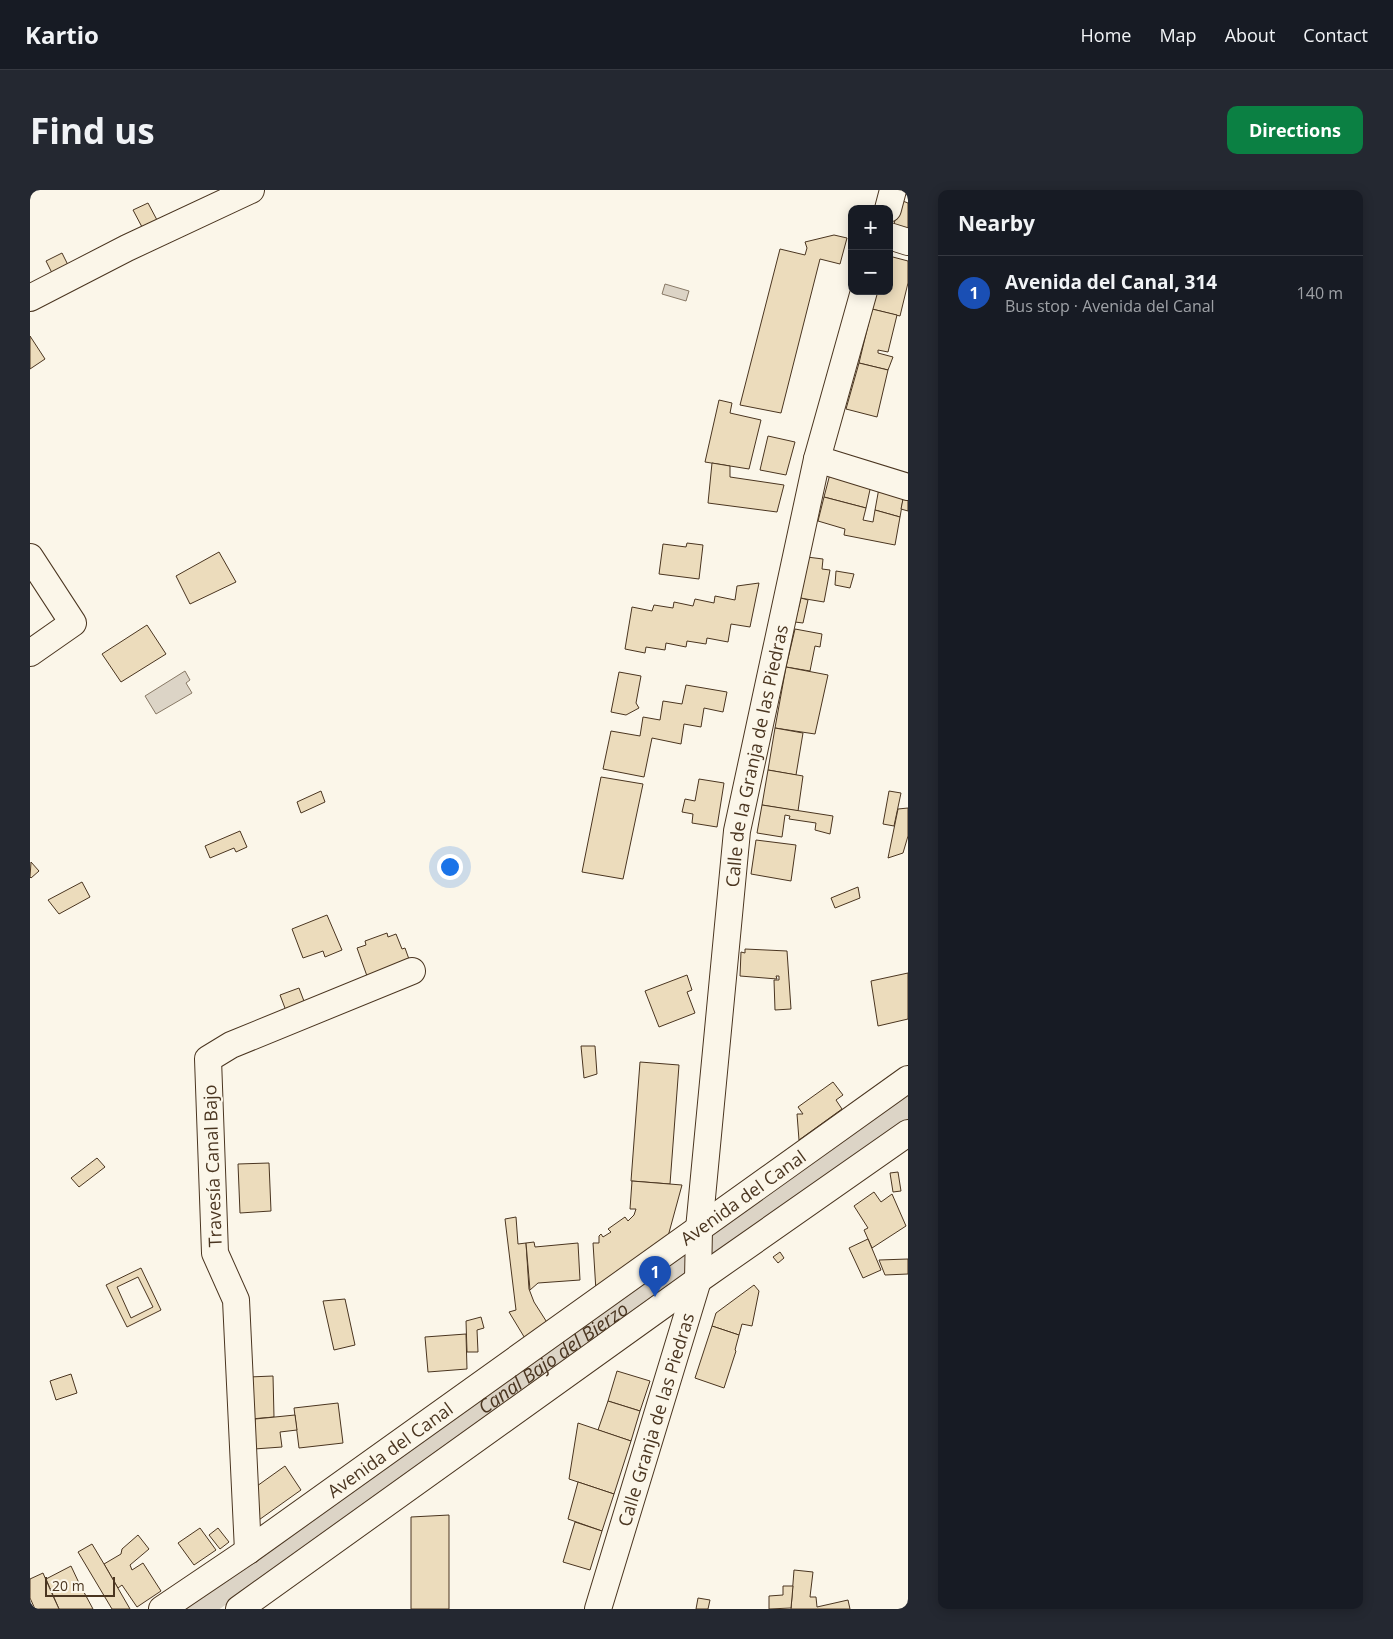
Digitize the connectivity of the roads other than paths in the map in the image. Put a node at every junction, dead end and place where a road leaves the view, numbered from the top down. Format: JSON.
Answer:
{"nodes":[{"id":1,"x":251,"y":190,"type":"edge"},
{"id":2,"x":893,"y":190,"type":"edge"},
{"id":3,"x":889,"y":205,"type":"edge"},
{"id":4,"x":893,"y":237,"type":"edge"},
{"id":5,"x":908,"y":242,"type":"edge"},
{"id":6,"x":863,"y":295,"type":"edge"},
{"id":7,"x":30,"y":298,"type":"edge"},
{"id":8,"x":817,"y":459,"type":"junction"},
{"id":9,"x":908,"y":486,"type":"edge"},
{"id":10,"x":30,"y":557,"type":"edge"},
{"id":11,"x":30,"y":653,"type":"edge"},
{"id":12,"x":412,"y":971,"type":"dead end"},
{"id":13,"x":908,"y":1079,"type":"edge"},
{"id":14,"x":908,"y":1133,"type":"edge"},
{"id":15,"x":699,"y":1229,"type":"junction"},
{"id":16,"x":698,"y":1280,"type":"junction"},
{"id":17,"x":248,"y":1551,"type":"junction"},
{"id":18,"x":162,"y":1609,"type":"edge"},
{"id":19,"x":239,"y":1609,"type":"edge"},
{"id":20,"x":598,"y":1609,"type":"edge"}],
"edges":[{"from":1,"to":7,"type":"street"},
{"from":2,"to":3,"type":"street"},
{"from":4,"to":5,"type":"street"},
{"from":6,"to":8,"type":"street","name":"Calle de la Granja de las Piedras"},
{"from":8,"to":9,"type":"street"},
{"from":8,"to":15,"type":"street","name":"Calle de la Granja de las Piedras"},
{"from":10,"to":11,"type":"street"},
{"from":12,"to":17,"type":"street","name":"Travesía Canal Bajo"},
{"from":13,"to":15,"type":"street","name":"Avenida del Canal"},
{"from":14,"to":16,"type":"street"},
{"from":15,"to":16,"type":"street","name":"Calle Granja de las Piedras"},
{"from":15,"to":17,"type":"street","name":"Avenida del Canal"},
{"from":16,"to":19,"type":"street"},
{"from":16,"to":20,"type":"street","name":"Calle Granja de las Piedras"},
{"from":17,"to":18,"type":"street","name":"Avenida del Canal"}]}
